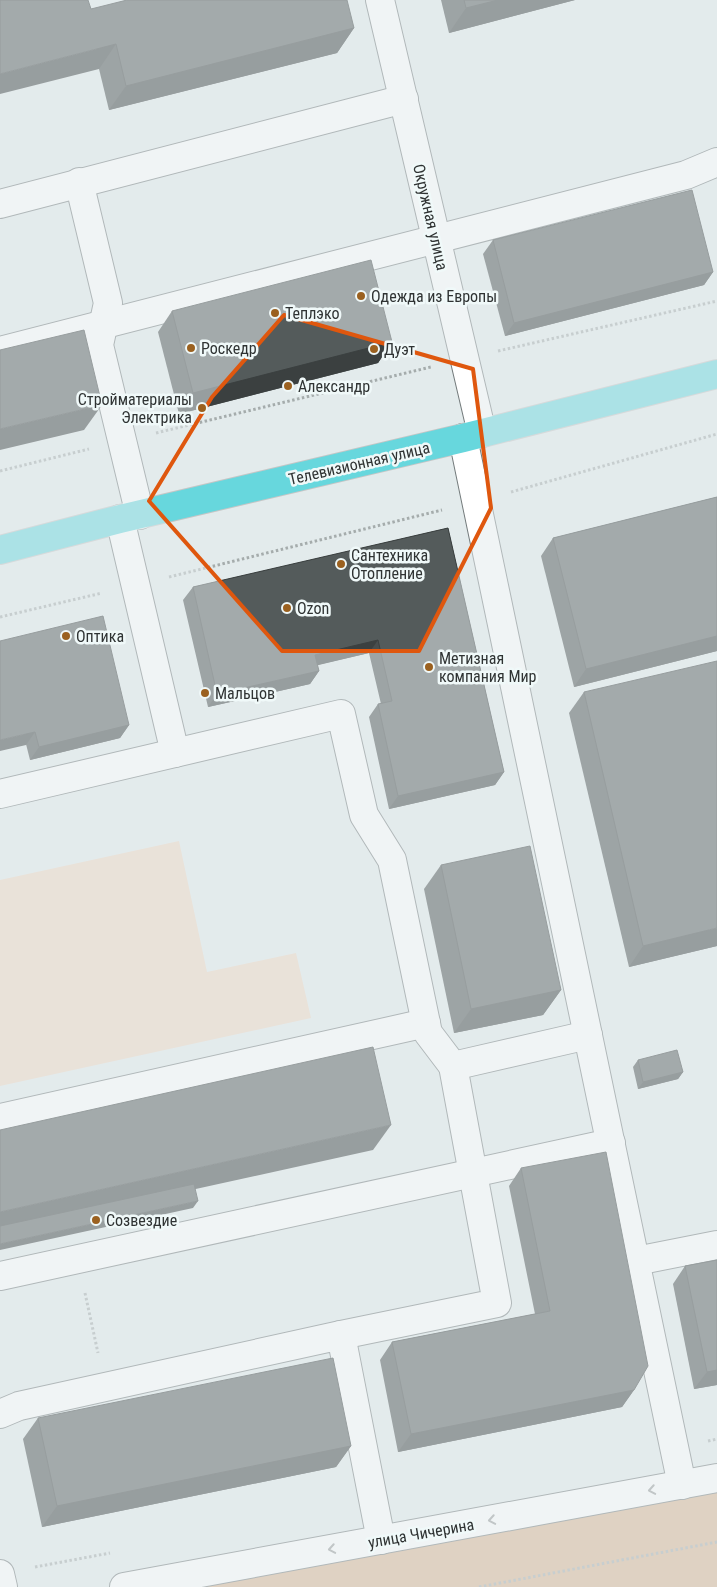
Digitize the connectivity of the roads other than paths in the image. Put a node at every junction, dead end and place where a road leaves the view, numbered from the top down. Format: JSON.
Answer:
{"nodes":[{"id":1,"x":380,"y":0,"type":"edge"},
{"id":2,"x":404,"y":99,"type":"junction"},
{"id":3,"x":717,"y":162,"type":"edge"},
{"id":4,"x":79,"y":182,"type":"junction"},
{"id":5,"x":0,"y":204,"type":"edge"},
{"id":6,"x":436,"y":239,"type":"junction"},
{"id":7,"x":103,"y":324,"type":"junction"},
{"id":8,"x":0,"y":351,"type":"edge"},
{"id":9,"x":717,"y":374,"type":"edge"},
{"id":10,"x":472,"y":436,"type":"junction"},
{"id":11,"x":130,"y":517,"type":"junction"},
{"id":12,"x":0,"y":550,"type":"edge"},
{"id":13,"x":175,"y":753,"type":"junction"},
{"id":14,"x":0,"y":794,"type":"edge"},
{"id":15,"x":426,"y":1023,"type":"junction"},
{"id":16,"x":588,"y":1035,"type":"junction"},
{"id":17,"x":453,"y":1066,"type":"junction"},
{"id":18,"x":0,"y":1118,"type":"edge"},
{"id":19,"x":611,"y":1143,"type":"junction"},
{"id":20,"x":473,"y":1174,"type":"junction"},
{"id":21,"x":717,"y":1245,"type":"edge"},
{"id":22,"x":636,"y":1261,"type":"junction"},
{"id":23,"x":0,"y":1276,"type":"edge"},
{"id":24,"x":342,"y":1335,"type":"junction"},
{"id":25,"x":0,"y":1414,"type":"edge"},
{"id":26,"x":717,"y":1478,"type":"edge"},
{"id":27,"x":682,"y":1485,"type":"junction"},
{"id":28,"x":381,"y":1540,"type":"junction"},
{"id":29,"x":0,"y":1574,"type":"edge"},
{"id":30,"x":3,"y":1587,"type":"edge"},
{"id":31,"x":124,"y":1587,"type":"edge"}],
"edges":[{"from":1,"to":2,"type":"street","name":"Окружная улица"},
{"from":2,"to":4,"type":"street"},
{"from":2,"to":6,"type":"street","name":"Окружная улица"},
{"from":3,"to":6,"type":"street"},
{"from":4,"to":5,"type":"street"},
{"from":4,"to":7,"type":"street"},
{"from":6,"to":7,"type":"street"},
{"from":6,"to":10,"type":"street","name":"Окружная улица"},
{"from":7,"to":8,"type":"street"},
{"from":7,"to":11,"type":"street"},
{"from":9,"to":10,"type":"main road","name":"Телевизионная улица"},
{"from":10,"to":11,"type":"main road","name":"Телевизионная улица"},
{"from":10,"to":16,"type":"street","name":"Окружная улица"},
{"from":11,"to":12,"type":"main road","name":"Телевизионная улица"},
{"from":11,"to":13,"type":"street"},
{"from":13,"to":14,"type":"street"},
{"from":13,"to":15,"type":"street"},
{"from":15,"to":17,"type":"street"},
{"from":15,"to":18,"type":"street"},
{"from":16,"to":17,"type":"street"},
{"from":16,"to":19,"type":"street","name":"Окружная улица"},
{"from":17,"to":20,"type":"street"},
{"from":19,"to":20,"type":"street"},
{"from":19,"to":22,"type":"street","name":"Окружная улица"},
{"from":20,"to":23,"type":"street"},
{"from":20,"to":24,"type":"street"},
{"from":21,"to":22,"type":"street"},
{"from":22,"to":27,"type":"street","name":"Окружная улица"},
{"from":24,"to":25,"type":"street"},
{"from":24,"to":28,"type":"street"},
{"from":26,"to":27,"type":"street","name":"улица Чичерина"},
{"from":27,"to":28,"type":"street","name":"улица Чичерина","one_way":true},
{"from":28,"to":31,"type":"street","name":"улица Чичерина","one_way":true},
{"from":29,"to":30,"type":"street"}]}
